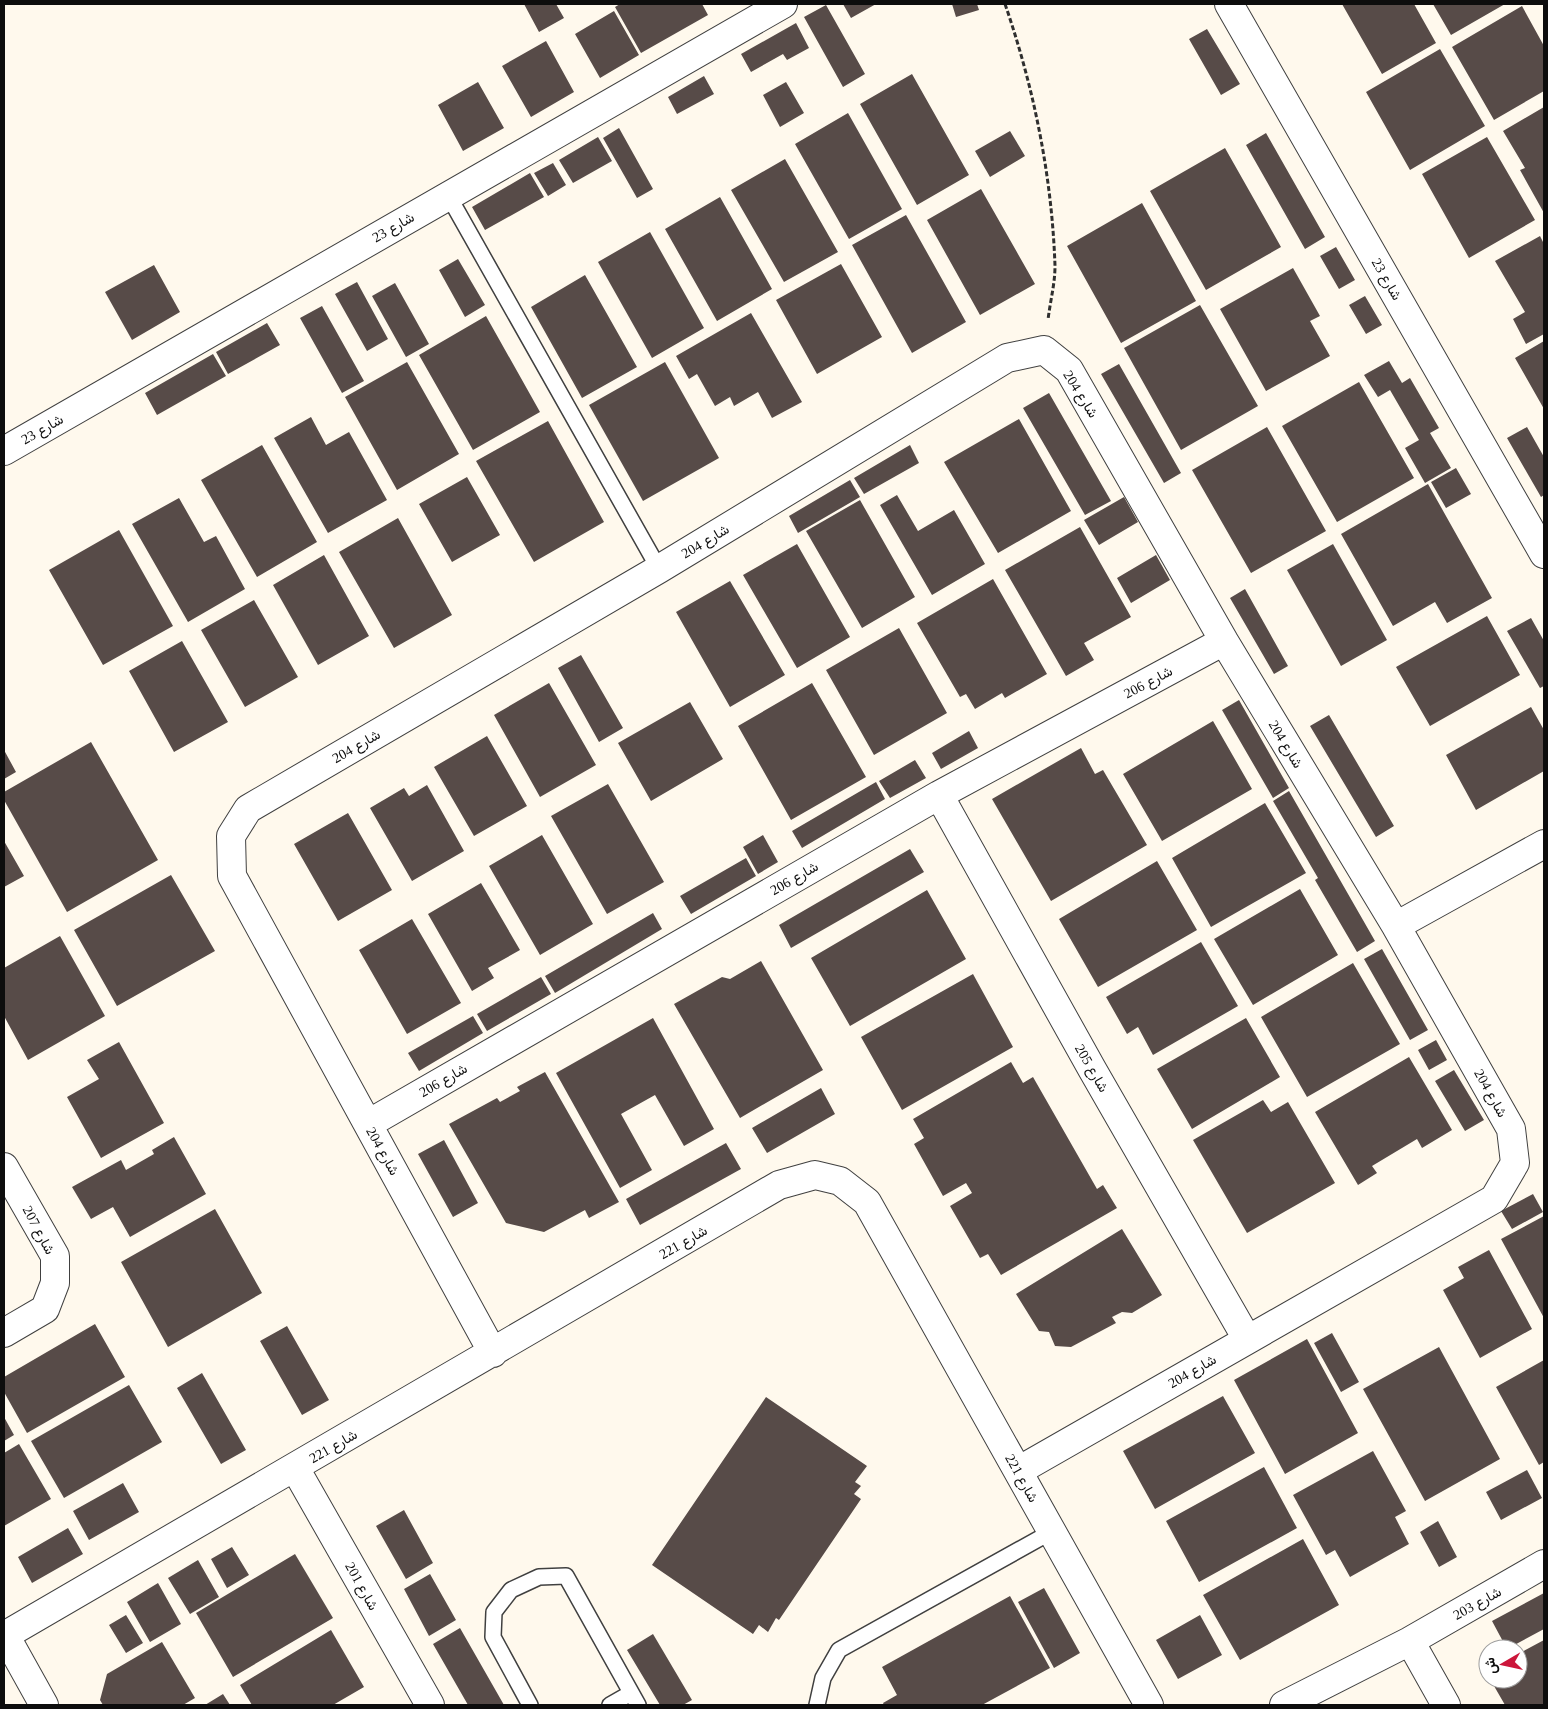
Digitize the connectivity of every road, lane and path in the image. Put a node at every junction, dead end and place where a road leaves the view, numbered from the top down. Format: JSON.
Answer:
{"nodes":[{"id":1,"x":783,"y":4,"type":"edge"},
{"id":2,"x":1006,"y":4,"type":"edge"},
{"id":3,"x":1228,"y":4,"type":"edge"},
{"id":4,"x":448,"y":195,"type":"junction"},
{"id":5,"x":1044,"y":350,"type":"junction"},
{"id":6,"x":4,"y":451,"type":"edge"},
{"id":7,"x":1544,"y":554,"type":"edge"},
{"id":8,"x":659,"y":569,"type":"junction"},
{"id":9,"x":1224,"y":641,"type":"junction"},
{"id":10,"x":939,"y":795,"type":"junction"},
{"id":11,"x":1544,"y":844,"type":"edge"},
{"id":12,"x":1396,"y":926,"type":"junction"},
{"id":13,"x":368,"y":1124,"type":"junction"},
{"id":14,"x":4,"y":1167,"type":"edge"},
{"id":15,"x":4,"y":1333,"type":"edge"},
{"id":16,"x":1247,"y":1339,"type":"junction"},
{"id":17,"x":493,"y":1353,"type":"junction"},
{"id":18,"x":295,"y":1468,"type":"junction"},
{"id":19,"x":1018,"y":1471,"type":"junction"},
{"id":20,"x":1051,"y":1532,"type":"junction"},
{"id":21,"x":1544,"y":1564,"type":"edge"},
{"id":22,"x":5,"y":1636,"type":"edge"},
{"id":23,"x":1410,"y":1641,"type":"junction"},
{"id":24,"x":635,"y":1699,"type":"edge"},
{"id":25,"x":44,"y":1705,"type":"edge"},
{"id":26,"x":430,"y":1705,"type":"edge"},
{"id":27,"x":530,"y":1705,"type":"edge"},
{"id":28,"x":610,"y":1705,"type":"edge"},
{"id":29,"x":817,"y":1705,"type":"edge"},
{"id":30,"x":1149,"y":1705,"type":"edge"},
{"id":31,"x":1284,"y":1705,"type":"edge"},
{"id":32,"x":1446,"y":1705,"type":"edge"}],
"edges":[{"from":1,"to":4,"type":"street","name":"شارع 23"},
{"from":2,"to":5,"type":"path"},
{"from":3,"to":7,"type":"street","name":"شارع 23"},
{"from":4,"to":6,"type":"street","name":"شارع 23"},
{"from":4,"to":8,"type":"lane"},
{"from":5,"to":8,"type":"street","name":"شارع 204"},
{"from":5,"to":9,"type":"street","name":"شارع 204"},
{"from":8,"to":13,"type":"street","name":"شارع 204"},
{"from":9,"to":10,"type":"street","name":"شارع 206"},
{"from":9,"to":12,"type":"street","name":"شارع 204"},
{"from":10,"to":13,"type":"street","name":"شارع 206"},
{"from":10,"to":16,"type":"street","name":"شارع 205"},
{"from":11,"to":12,"type":"street"},
{"from":12,"to":16,"type":"street","name":"شارع 204"},
{"from":13,"to":17,"type":"street","name":"شارع 204"},
{"from":14,"to":15,"type":"street","name":"شارع 207"},
{"from":16,"to":19,"type":"street","name":"شارع 204"},
{"from":17,"to":18,"type":"street","name":"شارع 221"},
{"from":17,"to":19,"type":"street","name":"شارع 221"},
{"from":18,"to":22,"type":"street","name":"شارع 221"},
{"from":18,"to":26,"type":"street","name":"شارع 201"},
{"from":19,"to":20,"type":"street","name":"شارع 221"},
{"from":20,"to":29,"type":"lane"},
{"from":20,"to":30,"type":"street","name":"شارع 221"},
{"from":21,"to":23,"type":"street","name":"شارع 203"},
{"from":22,"to":25,"type":"street"},
{"from":23,"to":31,"type":"street","name":"شارع 203"},
{"from":23,"to":32,"type":"street"},
{"from":24,"to":27,"type":"lane"},
{"from":24,"to":28,"type":"lane"}]}
